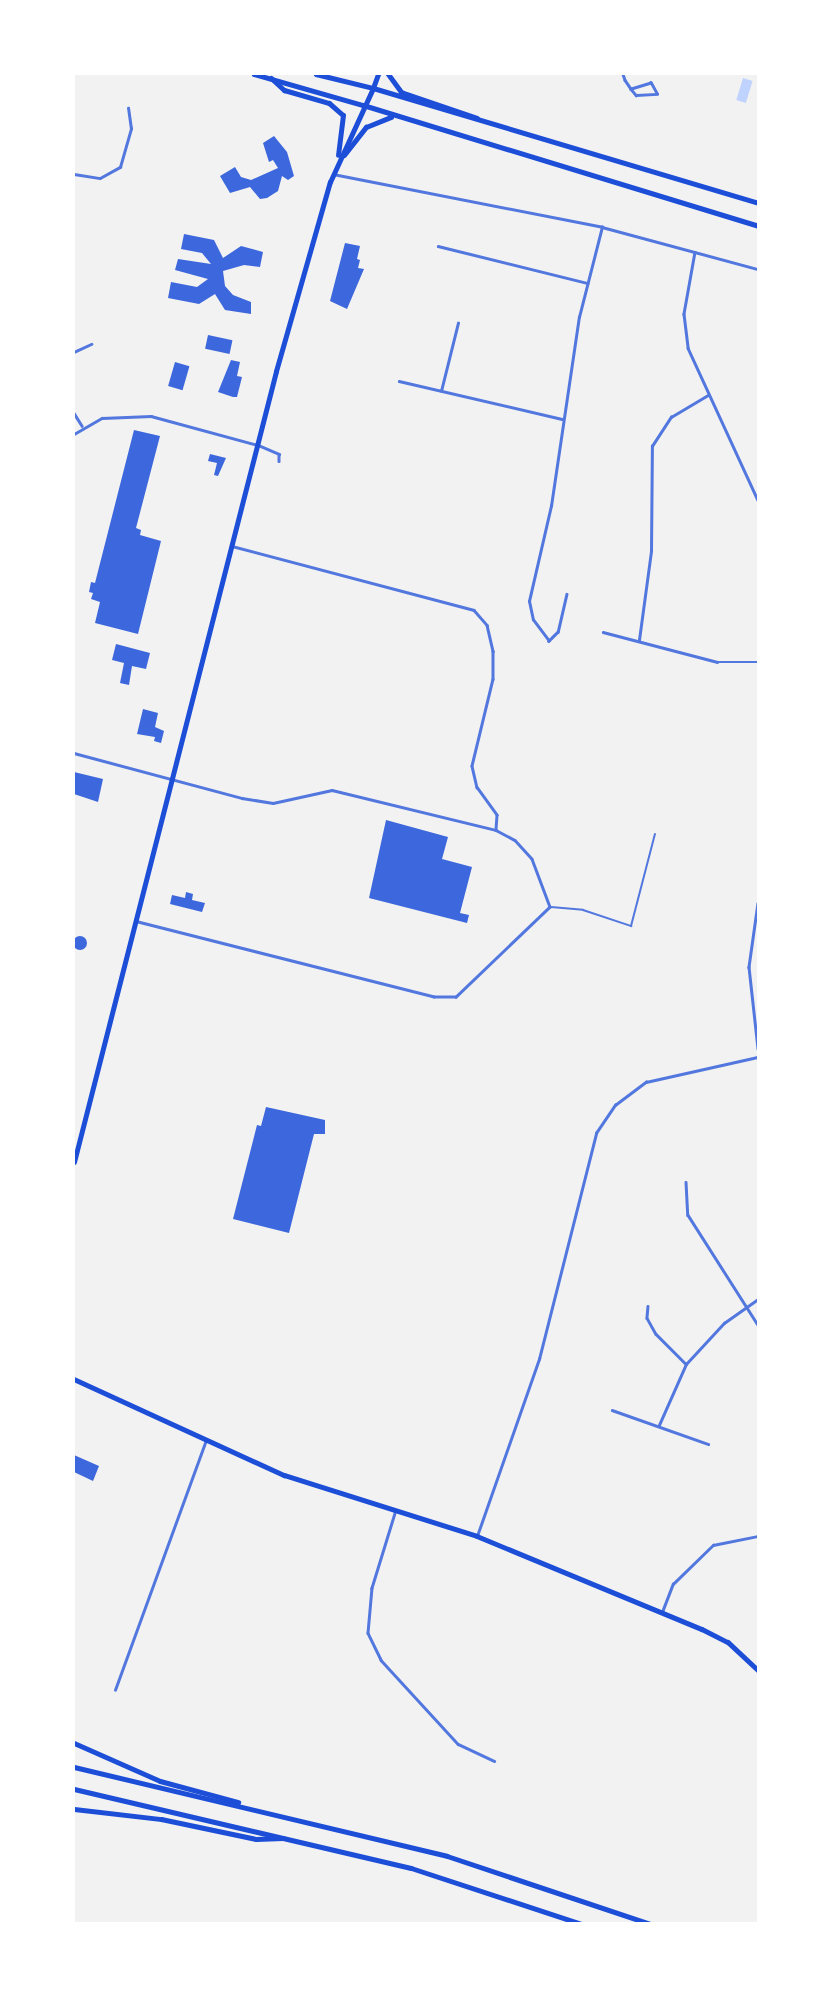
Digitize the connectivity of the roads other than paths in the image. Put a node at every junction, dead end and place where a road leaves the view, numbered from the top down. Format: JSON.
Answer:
{"nodes":[{"id":1,"x":254,"y":74,"type":"edge"},
{"id":2,"x":316,"y":74,"type":"edge"},
{"id":3,"x":379,"y":74,"type":"edge"},
{"id":4,"x":388,"y":74,"type":"edge"},
{"id":5,"x":623,"y":74,"type":"edge"},
{"id":6,"x":271,"y":78,"type":"junction"},
{"id":7,"x":373,"y":88,"type":"junction"},
{"id":8,"x":631,"y":89,"type":"junction"},
{"id":9,"x":363,"y":105,"type":"junction"},
{"id":10,"x":128,"y":108,"type":"dead end"},
{"id":11,"x":395,"y":116,"type":"junction"},
{"id":12,"x":480,"y":120,"type":"junction"},
{"id":13,"x":338,"y":163,"type":"junction"},
{"id":14,"x":74,"y":173,"type":"edge"},
{"id":15,"x":333,"y":174,"type":"junction"},
{"id":16,"x":758,"y":203,"type":"edge"},
{"id":17,"x":758,"y":226,"type":"edge"},
{"id":18,"x":603,"y":227,"type":"junction"},
{"id":19,"x":438,"y":246,"type":"dead end"},
{"id":20,"x":695,"y":252,"type":"junction"},
{"id":21,"x":758,"y":269,"type":"edge"},
{"id":22,"x":588,"y":283,"type":"junction"},
{"id":23,"x":458,"y":323,"type":"dead end"},
{"id":24,"x":91,"y":344,"type":"dead end"},
{"id":25,"x":74,"y":352,"type":"edge"},
{"id":26,"x":399,"y":381,"type":"dead end"},
{"id":27,"x":441,"y":391,"type":"junction"},
{"id":28,"x":708,"y":395,"type":"junction"},
{"id":29,"x":74,"y":413,"type":"edge"},
{"id":30,"x":563,"y":419,"type":"junction"},
{"id":31,"x":82,"y":426,"type":"junction"},
{"id":32,"x":74,"y":434,"type":"edge"},
{"id":33,"x":258,"y":445,"type":"junction"},
{"id":34,"x":279,"y":461,"type":"dead end"},
{"id":35,"x":758,"y":500,"type":"edge"},
{"id":36,"x":232,"y":546,"type":"junction"},
{"id":37,"x":567,"y":594,"type":"dead end"},
{"id":38,"x":603,"y":632,"type":"dead end"},
{"id":39,"x":639,"y":640,"type":"junction"},
{"id":40,"x":758,"y":662,"type":"edge"},
{"id":41,"x":74,"y":753,"type":"edge"},
{"id":42,"x":173,"y":778,"type":"junction"},
{"id":43,"x":496,"y":830,"type":"junction"},
{"id":44,"x":655,"y":834,"type":"dead end"},
{"id":45,"x":758,"y":903,"type":"edge"},
{"id":46,"x":550,"y":907,"type":"junction"},
{"id":47,"x":136,"y":922,"type":"junction"},
{"id":48,"x":758,"y":1049,"type":"edge"},
{"id":49,"x":758,"y":1057,"type":"edge"},
{"id":50,"x":74,"y":1162,"type":"edge"},
{"id":51,"x":686,"y":1182,"type":"dead end"},
{"id":52,"x":758,"y":1299,"type":"edge"},
{"id":53,"x":748,"y":1305,"type":"junction"},
{"id":54,"x":648,"y":1306,"type":"dead end"},
{"id":55,"x":758,"y":1325,"type":"edge"},
{"id":56,"x":686,"y":1364,"type":"junction"},
{"id":57,"x":74,"y":1378,"type":"edge"},
{"id":58,"x":612,"y":1410,"type":"dead end"},
{"id":59,"x":659,"y":1425,"type":"junction"},
{"id":60,"x":206,"y":1440,"type":"junction"},
{"id":61,"x":708,"y":1444,"type":"dead end"},
{"id":62,"x":396,"y":1510,"type":"junction"},
{"id":63,"x":477,"y":1536,"type":"junction"},
{"id":64,"x":758,"y":1536,"type":"edge"},
{"id":65,"x":662,"y":1612,"type":"junction"},
{"id":66,"x":758,"y":1670,"type":"edge"},
{"id":67,"x":115,"y":1690,"type":"dead end"},
{"id":68,"x":74,"y":1744,"type":"edge"},
{"id":69,"x":494,"y":1760,"type":"dead end"},
{"id":70,"x":74,"y":1767,"type":"edge"},
{"id":71,"x":74,"y":1788,"type":"edge"},
{"id":72,"x":74,"y":1808,"type":"edge"},
{"id":73,"x":271,"y":1812,"type":"junction"},
{"id":74,"x":293,"y":1838,"type":"junction"},
{"id":75,"x":581,"y":1923,"type":"edge"},
{"id":76,"x":650,"y":1923,"type":"edge"}],
"edges":[{"from":1,"to":6,"type":"main road"},
{"from":2,"to":7,"type":"main road"},
{"from":3,"to":7,"type":"main road"},
{"from":4,"to":12,"type":"highway"},
{"from":5,"to":8,"type":"street"},
{"from":6,"to":9,"type":"main road"},
{"from":6,"to":15,"type":"highway"},
{"from":7,"to":9,"type":"highway"},
{"from":7,"to":12,"type":"highway"},
{"from":8,"to":8,"type":"street"},
{"from":9,"to":11,"type":"highway"},
{"from":9,"to":13,"type":"highway"},
{"from":10,"to":14,"type":"street"},
{"from":11,"to":13,"type":"highway"},
{"from":11,"to":17,"type":"highway"},
{"from":12,"to":16,"type":"highway"},
{"from":13,"to":15,"type":"highway"},
{"from":15,"to":18,"type":"street"},
{"from":15,"to":33,"type":"highway"},
{"from":18,"to":20,"type":"street"},
{"from":18,"to":22,"type":"street"},
{"from":19,"to":22,"type":"street"},
{"from":20,"to":21,"type":"street"},
{"from":20,"to":28,"type":"street"},
{"from":22,"to":30,"type":"street"},
{"from":23,"to":27,"type":"street"},
{"from":24,"to":25,"type":"street"},
{"from":26,"to":27,"type":"street"},
{"from":27,"to":30,"type":"street"},
{"from":28,"to":35,"type":"street"},
{"from":28,"to":39,"type":"street"},
{"from":29,"to":31,"type":"street"},
{"from":30,"to":37,"type":"street"},
{"from":31,"to":32,"type":"street"},
{"from":31,"to":33,"type":"street"},
{"from":33,"to":34,"type":"street"},
{"from":33,"to":36,"type":"highway"},
{"from":36,"to":42,"type":"highway"},
{"from":36,"to":43,"type":"street"},
{"from":38,"to":39,"type":"street"},
{"from":39,"to":40,"type":"street"},
{"from":41,"to":42,"type":"street"},
{"from":42,"to":43,"type":"street"},
{"from":42,"to":47,"type":"highway"},
{"from":43,"to":46,"type":"street"},
{"from":44,"to":46,"type":"lane"},
{"from":45,"to":48,"type":"street"},
{"from":46,"to":47,"type":"street"},
{"from":47,"to":50,"type":"highway"},
{"from":49,"to":63,"type":"street"},
{"from":51,"to":53,"type":"street"},
{"from":52,"to":53,"type":"street"},
{"from":53,"to":55,"type":"street"},
{"from":53,"to":56,"type":"street"},
{"from":54,"to":56,"type":"street"},
{"from":56,"to":59,"type":"street"},
{"from":57,"to":60,"type":"main road"},
{"from":58,"to":59,"type":"street"},
{"from":59,"to":61,"type":"street"},
{"from":60,"to":62,"type":"main road"},
{"from":60,"to":67,"type":"street"},
{"from":62,"to":63,"type":"main road"},
{"from":62,"to":69,"type":"street"},
{"from":63,"to":65,"type":"main road"},
{"from":64,"to":65,"type":"street"},
{"from":65,"to":66,"type":"main road"},
{"from":68,"to":73,"type":"highway"},
{"from":70,"to":73,"type":"highway"},
{"from":71,"to":74,"type":"highway"},
{"from":72,"to":74,"type":"highway"},
{"from":73,"to":76,"type":"highway"},
{"from":74,"to":75,"type":"highway"}]}
